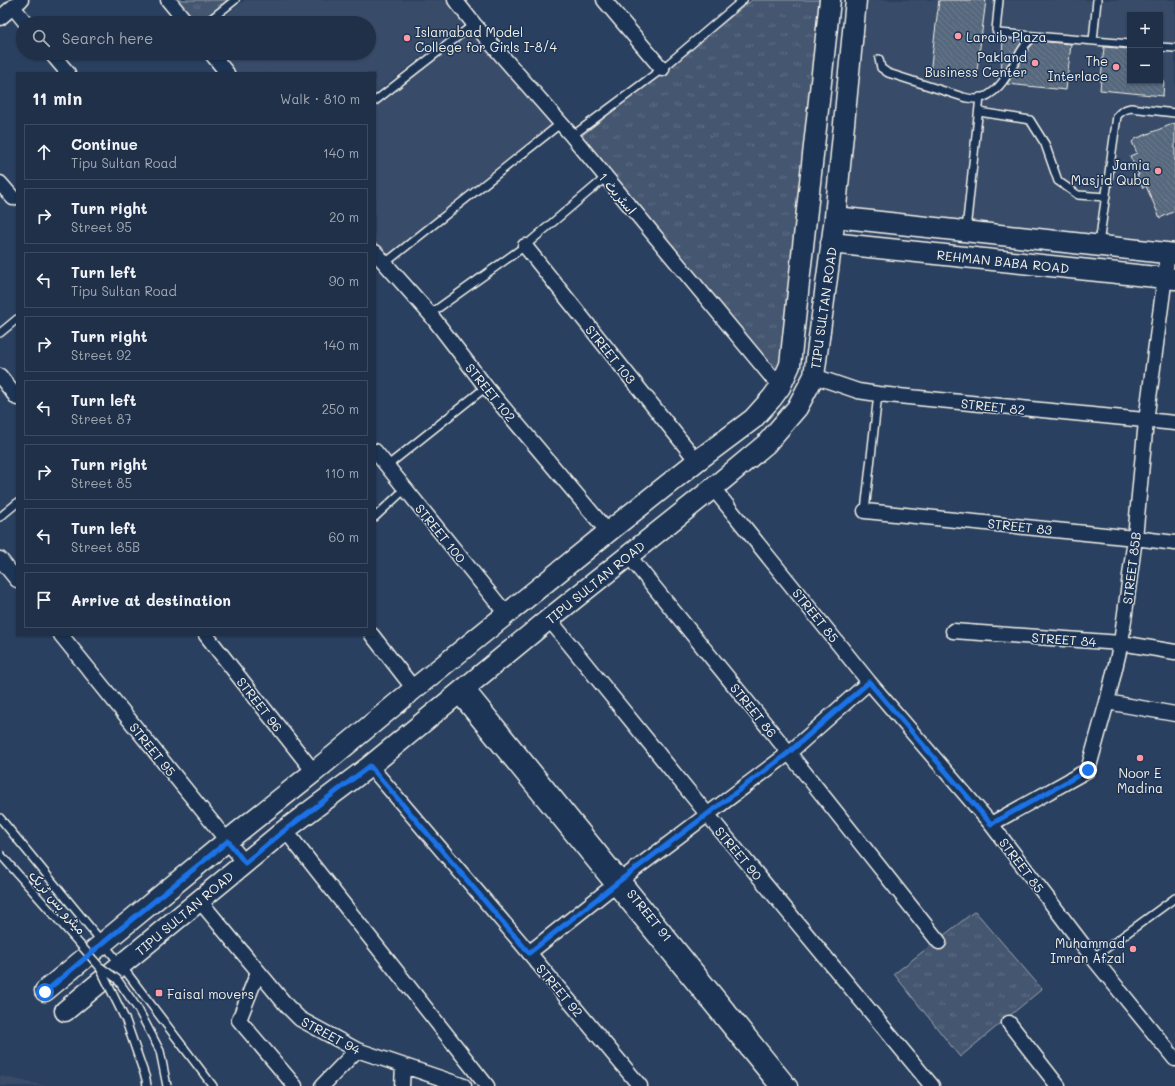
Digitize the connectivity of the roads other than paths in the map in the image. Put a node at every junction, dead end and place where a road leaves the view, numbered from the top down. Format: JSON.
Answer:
{"nodes":[{"id":1,"x":168,"y":0,"type":"edge"},
{"id":2,"x":235,"y":0,"type":"edge"},
{"id":3,"x":455,"y":0,"type":"edge"},
{"id":4,"x":604,"y":0,"type":"edge"},
{"id":5,"x":743,"y":0,"type":"edge"},
{"id":6,"x":830,"y":0,"type":"edge"},
{"id":7,"x":856,"y":0,"type":"edge"},
{"id":8,"x":999,"y":0,"type":"edge"},
{"id":9,"x":1097,"y":0,"type":"edge"},
{"id":10,"x":17,"y":3,"type":"edge"},
{"id":11,"x":23,"y":16,"type":"edge"},
{"id":12,"x":181,"y":16,"type":"edge"},
{"id":13,"x":215,"y":16,"type":"edge"},
{"id":14,"x":0,"y":18,"type":"edge"},
{"id":15,"x":474,"y":24,"type":"junction"},
{"id":16,"x":1035,"y":36,"type":"junction"},
{"id":17,"x":1093,"y":41,"type":"junction"},
{"id":18,"x":1127,"y":44,"type":"edge"},
{"id":19,"x":1163,"y":47,"type":"edge"},
{"id":20,"x":1175,"y":48,"type":"edge"},
{"id":21,"x":825,"y":52,"type":"junction"},
{"id":22,"x":850,"y":54,"type":"junction"},
{"id":23,"x":879,"y":58,"type":"dead end"},
{"id":24,"x":57,"y":60,"type":"edge"},
{"id":25,"x":216,"y":60,"type":"edge"},
{"id":26,"x":662,"y":69,"type":"junction"},
{"id":27,"x":67,"y":72,"type":"edge"},
{"id":28,"x":225,"y":72,"type":"edge"},
{"id":29,"x":980,"y":97,"type":"junction"},
{"id":30,"x":376,"y":100,"type":"edge"},
{"id":31,"x":979,"y":112,"type":"junction"},
{"id":32,"x":1175,"y":113,"type":"edge"},
{"id":33,"x":560,"y":124,"type":"junction"},
{"id":34,"x":572,"y":136,"type":"junction"},
{"id":35,"x":606,"y":177,"type":"junction"},
{"id":36,"x":0,"y":183,"type":"edge"},
{"id":37,"x":15,"y":196,"type":"edge"},
{"id":38,"x":1106,"y":197,"type":"junction"},
{"id":39,"x":835,"y":217,"type":"junction"},
{"id":40,"x":966,"y":231,"type":"junction"},
{"id":41,"x":832,"y":243,"type":"junction"},
{"id":42,"x":1099,"y":245,"type":"junction"},
{"id":43,"x":526,"y":246,"type":"junction"},
{"id":44,"x":376,"y":253,"type":"edge"},
{"id":45,"x":1171,"y":254,"type":"edge"},
{"id":46,"x":384,"y":264,"type":"junction"},
{"id":47,"x":1170,"y":279,"type":"edge"},
{"id":48,"x":430,"y":314,"type":"junction"},
{"id":49,"x":16,"y":320,"type":"edge"},
{"id":50,"x":0,"y":333,"type":"edge"},
{"id":51,"x":0,"y":376,"type":"edge"},
{"id":52,"x":814,"y":376,"type":"junction"},
{"id":53,"x":486,"y":387,"type":"junction"},
{"id":54,"x":780,"y":387,"type":"junction"},
{"id":55,"x":878,"y":394,"type":"junction"},
{"id":56,"x":16,"y":397,"type":"edge"},
{"id":57,"x":1146,"y":421,"type":"junction"},
{"id":58,"x":1175,"y":423,"type":"edge"},
{"id":59,"x":376,"y":452,"type":"edge"},
{"id":60,"x":697,"y":461,"type":"junction"},
{"id":61,"x":387,"y":466,"type":"junction"},
{"id":62,"x":713,"y":488,"type":"junction"},
{"id":63,"x":405,"y":489,"type":"junction"},
{"id":64,"x":656,"y":494,"type":"junction"},
{"id":65,"x":16,"y":504,"type":"edge"},
{"id":66,"x":865,"y":511,"type":"joint"},
{"id":67,"x":376,"y":516,"type":"edge"},
{"id":68,"x":0,"y":517,"type":"edge"},
{"id":69,"x":673,"y":519,"type":"junction"},
{"id":70,"x":608,"y":532,"type":"junction"},
{"id":71,"x":1135,"y":538,"type":"junction"},
{"id":72,"x":1175,"y":543,"type":"edge"},
{"id":73,"x":628,"y":555,"type":"junction"},
{"id":74,"x":0,"y":559,"type":"edge"},
{"id":75,"x":16,"y":579,"type":"edge"},
{"id":76,"x":507,"y":615,"type":"junction"},
{"id":77,"x":549,"y":619,"type":"junction"},
{"id":78,"x":953,"y":631,"type":"dead end"},
{"id":79,"x":62,"y":636,"type":"edge"},
{"id":80,"x":207,"y":636,"type":"edge"},
{"id":81,"x":373,"y":636,"type":"edge"},
{"id":82,"x":476,"y":640,"type":"junction"},
{"id":83,"x":1121,"y":643,"type":"junction"},
{"id":84,"x":1175,"y":652,"type":"edge"},
{"id":85,"x":494,"y":664,"type":"junction"},
{"id":86,"x":869,"y":682,"type":"junction"},
{"id":87,"x":414,"y":689,"type":"junction"},
{"id":88,"x":461,"y":690,"type":"junction"},
{"id":89,"x":1107,"y":702,"type":"junction"},
{"id":90,"x":1175,"y":714,"type":"edge"},
{"id":91,"x":788,"y":753,"type":"junction"},
{"id":92,"x":370,"y":766,"type":"junction"},
{"id":93,"x":314,"y":772,"type":"junction"},
{"id":94,"x":707,"y":814,"type":"junction"},
{"id":95,"x":0,"y":818,"type":"edge"},
{"id":96,"x":991,"y":824,"type":"junction"},
{"id":97,"x":285,"y":830,"type":"junction"},
{"id":98,"x":228,"y":841,"type":"junction"},
{"id":99,"x":0,"y":854,"type":"edge"},
{"id":100,"x":245,"y":863,"type":"junction"},
{"id":101,"x":618,"y":883,"type":"junction"},
{"id":102,"x":1175,"y":898,"type":"edge"},
{"id":103,"x":199,"y":900,"type":"junction"},
{"id":104,"x":938,"y":942,"type":"dead end"},
{"id":105,"x":103,"y":943,"type":"junction"},
{"id":106,"x":529,"y":953,"type":"junction"},
{"id":107,"x":1092,"y":958,"type":"junction"},
{"id":108,"x":121,"y":965,"type":"junction"},
{"id":109,"x":99,"y":966,"type":"junction"},
{"id":110,"x":258,"y":972,"type":"junction"},
{"id":111,"x":45,"y":992,"type":"dead end"},
{"id":112,"x":65,"y":1011,"type":"dead end"},
{"id":113,"x":1009,"y":1023,"type":"dead end"},
{"id":114,"x":357,"y":1050,"type":"junction"},
{"id":115,"x":1175,"y":1058,"type":"edge"},
{"id":116,"x":403,"y":1066,"type":"junction"},
{"id":117,"x":148,"y":1086,"type":"edge"},
{"id":118,"x":168,"y":1086,"type":"edge"},
{"id":119,"x":212,"y":1086,"type":"edge"},
{"id":120,"x":295,"y":1086,"type":"edge"},
{"id":121,"x":322,"y":1086,"type":"edge"},
{"id":122,"x":402,"y":1086,"type":"edge"},
{"id":123,"x":464,"y":1086,"type":"edge"},
{"id":124,"x":486,"y":1086,"type":"edge"},
{"id":125,"x":640,"y":1086,"type":"edge"},
{"id":126,"x":777,"y":1086,"type":"edge"},
{"id":127,"x":790,"y":1086,"type":"edge"},
{"id":128,"x":932,"y":1086,"type":"edge"},
{"id":129,"x":1058,"y":1086,"type":"edge"}],
"edges":[{"from":1,"to":12,"type":"street"},
{"from":2,"to":13,"type":"lane"},
{"from":3,"to":15,"type":"street","name":"اسٹریٹ 1"},
{"from":4,"to":26,"type":"street"},
{"from":5,"to":26,"type":"lane"},
{"from":6,"to":21,"type":"street","name":"TIPU SULTAN ROAD"},
{"from":7,"to":22,"type":"street","name":"TIPU SULTAN ROAD"},
{"from":8,"to":16,"type":"lane"},
{"from":9,"to":17,"type":"lane"},
{"from":10,"to":11,"type":"street"},
{"from":10,"to":14,"type":"street"},
{"from":15,"to":30,"type":"lane"},
{"from":15,"to":33,"type":"street","name":"اسٹریٹ 1"},
{"from":16,"to":17,"type":"lane"},
{"from":16,"to":29,"type":"lane"},
{"from":17,"to":18,"type":"lane"},
{"from":19,"to":20,"type":"lane"},
{"from":21,"to":22,"type":"street"},
{"from":21,"to":54,"type":"street","name":"TIPU SULTAN ROAD"},
{"from":22,"to":39,"type":"street","name":"TIPU SULTAN ROAD"},
{"from":23,"to":29,"type":"lane"},
{"from":24,"to":27,"type":"street"},
{"from":25,"to":28,"type":"street"},
{"from":26,"to":34,"type":"lane"},
{"from":29,"to":31,"type":"lane"},
{"from":31,"to":38,"type":"lane"},
{"from":31,"to":40,"type":"lane"},
{"from":32,"to":38,"type":"lane"},
{"from":33,"to":34,"type":"street","name":"اسٹریٹ 1"},
{"from":33,"to":46,"type":"lane"},
{"from":34,"to":35,"type":"street","name":"اسٹریٹ 1"},
{"from":35,"to":43,"type":"lane"},
{"from":35,"to":54,"type":"street","name":"اسٹریٹ 1"},
{"from":36,"to":37,"type":"street"},
{"from":38,"to":42,"type":"lane"},
{"from":39,"to":40,"type":"street","name":"REHMAN BABA ROAD"},
{"from":39,"to":41,"type":"street","name":"TIPU SULTAN ROAD"},
{"from":40,"to":42,"type":"street","name":"REHMAN BABA ROAD"},
{"from":41,"to":47,"type":"street","name":"REHMAN BABA ROAD"},
{"from":41,"to":52,"type":"street","name":"TIPU SULTAN ROAD"},
{"from":42,"to":45,"type":"street","name":"REHMAN BABA ROAD"},
{"from":43,"to":48,"type":"lane"},
{"from":43,"to":60,"type":"street","name":"STREET 103"},
{"from":44,"to":46,"type":"street","name":"STREET 102"},
{"from":45,"to":47,"type":"street","name":"STREET 85B"},
{"from":46,"to":48,"type":"street","name":"STREET 102"},
{"from":47,"to":57,"type":"street","name":"STREET 85B"},
{"from":48,"to":53,"type":"street","name":"STREET 102"},
{"from":49,"to":50,"type":"lane"},
{"from":51,"to":56,"type":"street"},
{"from":52,"to":55,"type":"street","name":"STREET 82"},
{"from":52,"to":62,"type":"street","name":"TIPU SULTAN ROAD"},
{"from":53,"to":61,"type":"lane"},
{"from":53,"to":70,"type":"street","name":"STREET 102"},
{"from":54,"to":60,"type":"street","name":"TIPU SULTAN ROAD"},
{"from":55,"to":57,"type":"street","name":"STREET 82"},
{"from":55,"to":66,"type":"lane"},
{"from":57,"to":58,"type":"street","name":"STREET 82"},
{"from":57,"to":71,"type":"street","name":"STREET 85B"},
{"from":59,"to":61,"type":"street","name":"STREET 100"},
{"from":60,"to":64,"type":"street","name":"TIPU SULTAN ROAD"},
{"from":61,"to":63,"type":"street","name":"STREET 100"},
{"from":62,"to":69,"type":"street","name":"TIPU SULTAN ROAD"},
{"from":62,"to":86,"type":"street","name":"STREET 85"},
{"from":63,"to":67,"type":"lane"},
{"from":63,"to":76,"type":"street","name":"STREET 100"},
{"from":64,"to":69,"type":"street"},
{"from":64,"to":70,"type":"street","name":"TIPU SULTAN ROAD"},
{"from":65,"to":68,"type":"lane"},
{"from":66,"to":71,"type":"street","name":"STREET 83"},
{"from":69,"to":73,"type":"street","name":"TIPU SULTAN ROAD"},
{"from":70,"to":76,"type":"street","name":"TIPU SULTAN ROAD"},
{"from":71,"to":72,"type":"street","name":"STREET 83"},
{"from":71,"to":83,"type":"street","name":"STREET 85B"},
{"from":73,"to":77,"type":"street","name":"TIPU SULTAN ROAD"},
{"from":73,"to":91,"type":"street","name":"STREET 86"},
{"from":74,"to":75,"type":"street"},
{"from":76,"to":82,"type":"street","name":"TIPU SULTAN ROAD"},
{"from":77,"to":85,"type":"street","name":"TIPU SULTAN ROAD"},
{"from":77,"to":94,"type":"street","name":"STREET 90"},
{"from":78,"to":83,"type":"street","name":"STREET 84"},
{"from":79,"to":98,"type":"street","name":"STREET 95"},
{"from":80,"to":93,"type":"street","name":"STREET 96"},
{"from":81,"to":87,"type":"street"},
{"from":82,"to":85,"type":"street"},
{"from":82,"to":87,"type":"street","name":"TIPU SULTAN ROAD"},
{"from":83,"to":84,"type":"street","name":"STREET 84"},
{"from":83,"to":89,"type":"street","name":"STREET 85B"},
{"from":85,"to":88,"type":"street","name":"TIPU SULTAN ROAD"},
{"from":86,"to":91,"type":"street"},
{"from":86,"to":96,"type":"street","name":"STREET 85"},
{"from":87,"to":93,"type":"street","name":"TIPU SULTAN ROAD"},
{"from":88,"to":92,"type":"street","name":"TIPU SULTAN ROAD"},
{"from":88,"to":101,"type":"street","name":"STREET 91"},
{"from":89,"to":90,"type":"street"},
{"from":89,"to":96,"type":"street","name":"STREET 85B"},
{"from":91,"to":94,"type":"street"},
{"from":91,"to":104,"type":"street","name":"STREET 86"},
{"from":92,"to":97,"type":"street","name":"TIPU SULTAN ROAD"},
{"from":92,"to":106,"type":"street","name":"STREET 92"},
{"from":93,"to":98,"type":"street","name":"TIPU SULTAN ROAD"},
{"from":94,"to":101,"type":"street"},
{"from":94,"to":128,"type":"street","name":"STREET 90"},
{"from":95,"to":105,"type":"lane"},
{"from":96,"to":107,"type":"street","name":"STREET 85"},
{"from":97,"to":100,"type":"street","name":"TIPU SULTAN ROAD"},
{"from":97,"to":124,"type":"street"},
{"from":98,"to":100,"type":"street","name":"STREET 95"},
{"from":98,"to":105,"type":"street","name":"TIPU SULTAN ROAD"},
{"from":99,"to":109,"type":"lane","name":"میٹرو بس ٹریک","bridge":true},
{"from":100,"to":103,"type":"street","name":"TIPU SULTAN ROAD"},
{"from":101,"to":106,"type":"street"},
{"from":101,"to":126,"type":"street"},
{"from":101,"to":127,"type":"street","name":"STREET 91"},
{"from":102,"to":107,"type":"lane"},
{"from":103,"to":108,"type":"street","name":"TIPU SULTAN ROAD"},
{"from":103,"to":110,"type":"street","name":"STREET 94"},
{"from":105,"to":108,"type":"lane"},
{"from":105,"to":111,"type":"street","name":"TIPU SULTAN ROAD"},
{"from":106,"to":125,"type":"street","name":"STREET 92"},
{"from":107,"to":115,"type":"street","name":"STREET 85"},
{"from":108,"to":112,"type":"street","name":"TIPU SULTAN ROAD"},
{"from":108,"to":119,"type":"lane"},
{"from":109,"to":117,"type":"lane","name":"میٹرو بس ٹریک","bridge":true},
{"from":109,"to":118,"type":"lane","name":"میٹرو بس ٹریک","bridge":true},
{"from":110,"to":114,"type":"street","name":"STREET 94"},
{"from":110,"to":120,"type":"street"},
{"from":113,"to":129,"type":"street"},
{"from":114,"to":116,"type":"street","name":"STREET 94"},
{"from":114,"to":121,"type":"street"},
{"from":116,"to":122,"type":"street"},
{"from":116,"to":123,"type":"street","name":"STREET 94"}]}
